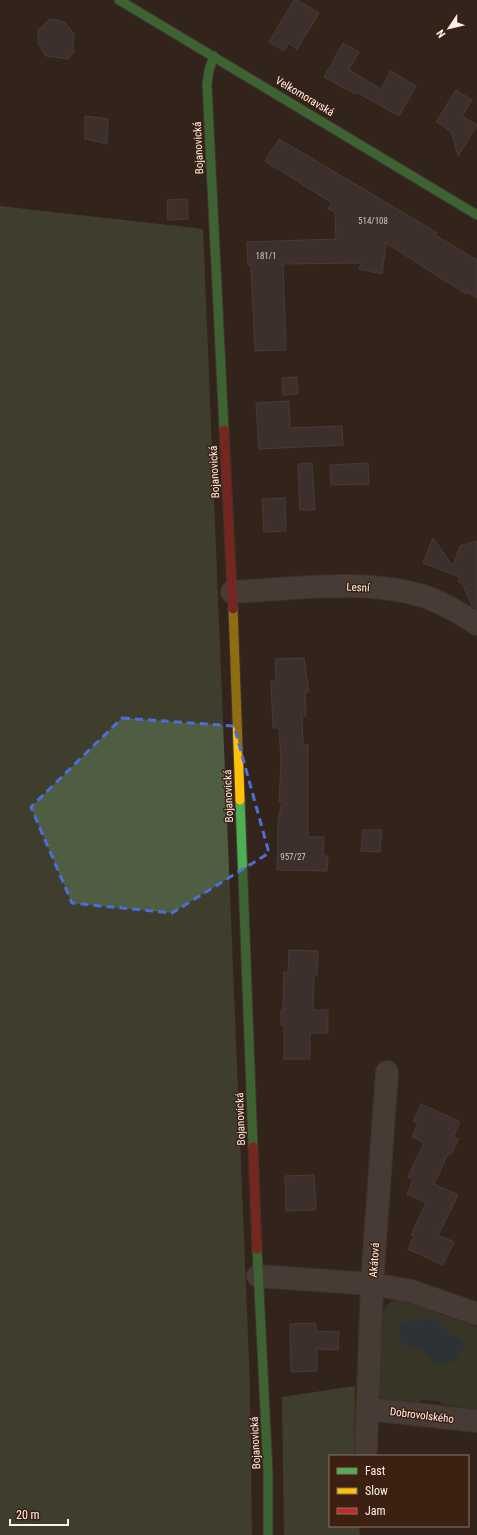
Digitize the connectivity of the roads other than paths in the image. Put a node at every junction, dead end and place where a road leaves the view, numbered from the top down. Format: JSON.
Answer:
{"nodes":[{"id":1,"x":119,"y":0,"type":"edge"},
{"id":2,"x":214,"y":56,"type":"junction"},
{"id":3,"x":477,"y":215,"type":"edge"},
{"id":4,"x":232,"y":592,"type":"junction"},
{"id":5,"x":477,"y":624,"type":"edge"},
{"id":6,"x":387,"y":1072,"type":"dead end"},
{"id":7,"x":258,"y":1276,"type":"junction"},
{"id":8,"x":372,"y":1284,"type":"junction"},
{"id":9,"x":477,"y":1314,"type":"edge"},
{"id":10,"x":368,"y":1409,"type":"junction"},
{"id":11,"x":477,"y":1421,"type":"edge"},
{"id":12,"x":366,"y":1450,"type":"dead end"},
{"id":13,"x":268,"y":1535,"type":"edge"}],
"edges":[{"from":1,"to":2,"type":"street","name":"Velkomoravská"},
{"from":2,"to":3,"type":"street","name":"Velkomoravská"},
{"from":2,"to":4,"type":"street","name":"Bojanovická"},
{"from":4,"to":5,"type":"street","name":"Lesní"},
{"from":4,"to":7,"type":"street","name":"Bojanovická"},
{"from":6,"to":8,"type":"street","name":"Akátová"},
{"from":7,"to":8,"type":"street"},
{"from":7,"to":13,"type":"street","name":"Bojanovická"},
{"from":8,"to":9,"type":"street"},
{"from":8,"to":10,"type":"street","name":"Akátová"},
{"from":10,"to":11,"type":"street","name":"Dobrovolského"},
{"from":10,"to":12,"type":"street","name":"Akátová"}]}
